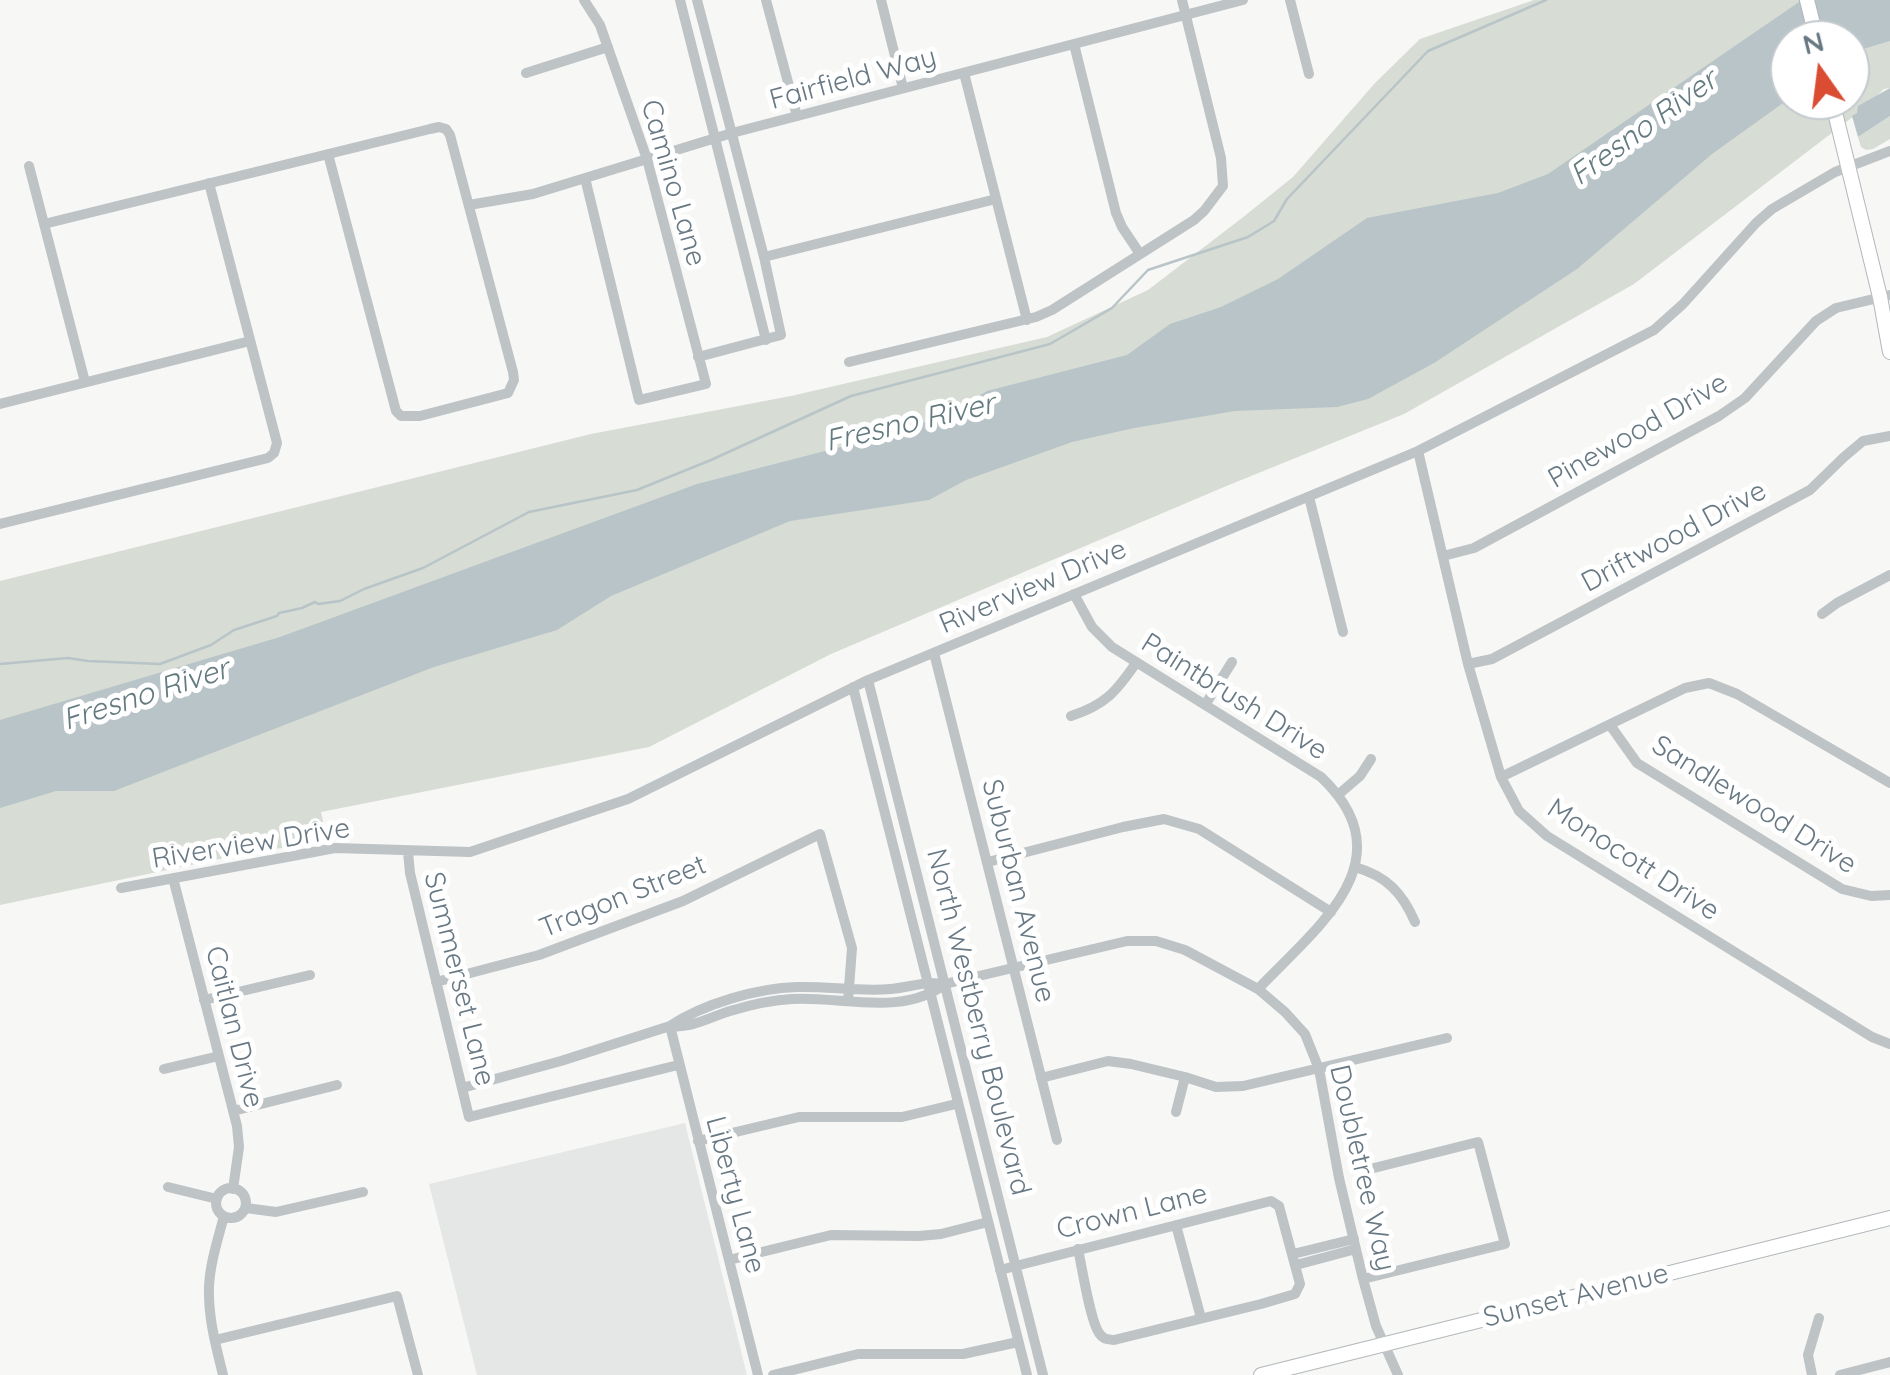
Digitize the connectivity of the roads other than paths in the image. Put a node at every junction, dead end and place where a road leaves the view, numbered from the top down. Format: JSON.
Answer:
{"nodes":[{"id":1,"x":584,"y":0,"type":"edge"},
{"id":2,"x":680,"y":0,"type":"edge"},
{"id":3,"x":697,"y":0,"type":"edge"},
{"id":4,"x":766,"y":0,"type":"edge"},
{"id":5,"x":881,"y":0,"type":"edge"},
{"id":6,"x":1182,"y":0,"type":"edge"},
{"id":7,"x":1243,"y":0,"type":"edge"},
{"id":8,"x":1290,"y":0,"type":"edge"},
{"id":9,"x":1185,"y":14,"type":"junction"},
{"id":10,"x":1074,"y":44,"type":"junction"},
{"id":11,"x":608,"y":47,"type":"junction"},
{"id":12,"x":526,"y":73,"type":"dead end"},
{"id":13,"x":964,"y":73,"type":"junction"},
{"id":14,"x":1308,"y":74,"type":"dead end"},
{"id":15,"x":903,"y":88,"type":"junction"},
{"id":16,"x":797,"y":116,"type":"junction"},
{"id":17,"x":1837,"y":120,"type":"edge"},
{"id":18,"x":732,"y":134,"type":"junction"},
{"id":19,"x":716,"y":138,"type":"junction"},
{"id":20,"x":1890,"y":151,"type":"edge"},
{"id":21,"x":328,"y":154,"type":"junction"},
{"id":22,"x":646,"y":159,"type":"junction"},
{"id":23,"x":29,"y":166,"type":"dead end"},
{"id":24,"x":1850,"y":166,"type":"junction"},
{"id":25,"x":585,"y":178,"type":"junction"},
{"id":26,"x":209,"y":183,"type":"junction"},
{"id":27,"x":996,"y":199,"type":"junction"},
{"id":28,"x":468,"y":206,"type":"junction"},
{"id":29,"x":44,"y":224,"type":"junction"},
{"id":30,"x":1140,"y":254,"type":"junction"},
{"id":31,"x":764,"y":257,"type":"junction"},
{"id":32,"x":1885,"y":296,"type":"edge"},
{"id":33,"x":1027,"y":320,"type":"junction"},
{"id":34,"x":766,"y":340,"type":"junction"},
{"id":35,"x":250,"y":341,"type":"junction"},
{"id":36,"x":1890,"y":352,"type":"edge"},
{"id":37,"x":698,"y":356,"type":"junction"},
{"id":38,"x":848,"y":362,"type":"dead end"},
{"id":39,"x":84,"y":382,"type":"junction"},
{"id":40,"x":0,"y":404,"type":"edge"},
{"id":41,"x":1890,"y":436,"type":"edge"},
{"id":42,"x":1418,"y":452,"type":"junction"},
{"id":43,"x":1309,"y":497,"type":"junction"},
{"id":44,"x":0,"y":524,"type":"edge"},
{"id":45,"x":1443,"y":556,"type":"junction"},
{"id":46,"x":1890,"y":575,"type":"edge"},
{"id":47,"x":1074,"y":594,"type":"junction"},
{"id":48,"x":1822,"y":614,"type":"dead end"},
{"id":49,"x":1344,"y":632,"type":"dead end"},
{"id":50,"x":934,"y":653,"type":"junction"},
{"id":51,"x":1232,"y":662,"type":"dead end"},
{"id":52,"x":1136,"y":663,"type":"junction"},
{"id":53,"x":1468,"y":664,"type":"junction"},
{"id":54,"x":868,"y":680,"type":"junction"},
{"id":55,"x":853,"y":687,"type":"junction"},
{"id":56,"x":1206,"y":706,"type":"junction"},
{"id":57,"x":1070,"y":716,"type":"dead end"},
{"id":58,"x":1610,"y":725,"type":"junction"},
{"id":59,"x":1372,"y":759,"type":"dead end"},
{"id":60,"x":1501,"y":777,"type":"junction"},
{"id":61,"x":1890,"y":783,"type":"edge"},
{"id":62,"x":1338,"y":794,"type":"junction"},
{"id":63,"x":408,"y":852,"type":"junction"},
{"id":64,"x":988,"y":862,"type":"junction"},
{"id":65,"x":1355,"y":867,"type":"junction"},
{"id":66,"x":173,"y":878,"type":"junction"},
{"id":67,"x":122,"y":888,"type":"dead end"},
{"id":68,"x":1890,"y":895,"type":"edge"},
{"id":69,"x":1331,"y":912,"type":"junction"},
{"id":70,"x":1415,"y":922,"type":"dead end"},
{"id":71,"x":1014,"y":968,"type":"junction"},
{"id":72,"x":310,"y":975,"type":"dead end"},
{"id":73,"x":928,"y":981,"type":"junction"},
{"id":74,"x":436,"y":982,"type":"junction"},
{"id":75,"x":945,"y":984,"type":"junction"},
{"id":76,"x":1258,"y":989,"type":"junction"},
{"id":77,"x":931,"y":995,"type":"junction"},
{"id":78,"x":848,"y":996,"type":"junction"},
{"id":79,"x":204,"y":1000,"type":"junction"},
{"id":80,"x":670,"y":1026,"type":"junction"},
{"id":81,"x":1447,"y":1038,"type":"dead end"},
{"id":82,"x":1890,"y":1044,"type":"edge"},
{"id":83,"x":219,"y":1056,"type":"junction"},
{"id":84,"x":678,"y":1065,"type":"junction"},
{"id":85,"x":164,"y":1069,"type":"dead end"},
{"id":86,"x":1319,"y":1070,"type":"junction"},
{"id":87,"x":1185,"y":1076,"type":"junction"},
{"id":88,"x":1041,"y":1078,"type":"junction"},
{"id":89,"x":338,"y":1085,"type":"dead end"},
{"id":90,"x":462,"y":1088,"type":"junction"},
{"id":91,"x":956,"y":1104,"type":"junction"},
{"id":92,"x":233,"y":1110,"type":"junction"},
{"id":93,"x":1176,"y":1112,"type":"dead end"},
{"id":94,"x":1056,"y":1140,"type":"dead end"},
{"id":95,"x":698,"y":1141,"type":"junction"},
{"id":96,"x":1364,"y":1170,"type":"dead end"},
{"id":97,"x":168,"y":1188,"type":"dead end"},
{"id":98,"x":233,"y":1188,"type":"junction"},
{"id":99,"x":364,"y":1192,"type":"dead end"},
{"id":100,"x":217,"y":1199,"type":"junction"},
{"id":101,"x":246,"y":1208,"type":"junction"},
{"id":102,"x":224,"y":1216,"type":"junction"},
{"id":103,"x":1890,"y":1218,"type":"edge"},
{"id":104,"x":988,"y":1222,"type":"junction"},
{"id":105,"x":1176,"y":1225,"type":"junction"},
{"id":106,"x":1355,"y":1244,"type":"junction"},
{"id":107,"x":1078,"y":1249,"type":"junction"},
{"id":108,"x":729,"y":1260,"type":"junction"},
{"id":109,"x":1294,"y":1260,"type":"junction"},
{"id":110,"x":1016,"y":1266,"type":"junction"},
{"id":111,"x":1000,"y":1270,"type":"junction"},
{"id":112,"x":1363,"y":1279,"type":"junction"},
{"id":113,"x":1201,"y":1318,"type":"junction"},
{"id":114,"x":1819,"y":1318,"type":"dead end"},
{"id":115,"x":215,"y":1340,"type":"junction"},
{"id":116,"x":1018,"y":1342,"type":"junction"},
{"id":117,"x":1384,"y":1344,"type":"junction"},
{"id":118,"x":1890,"y":1362,"type":"edge"},
{"id":119,"x":224,"y":1375,"type":"edge"},
{"id":120,"x":418,"y":1375,"type":"edge"},
{"id":121,"x":758,"y":1375,"type":"edge"},
{"id":122,"x":774,"y":1375,"type":"edge"},
{"id":123,"x":1027,"y":1375,"type":"edge"},
{"id":124,"x":1044,"y":1375,"type":"edge"},
{"id":125,"x":1261,"y":1375,"type":"edge"},
{"id":126,"x":1398,"y":1375,"type":"edge"},
{"id":127,"x":1812,"y":1375,"type":"edge"},
{"id":128,"x":1840,"y":1375,"type":"edge"}],
"edges":[{"from":1,"to":11,"type":"street","name":"Camino Lane"},
{"from":2,"to":19,"type":"street"},
{"from":3,"to":18,"type":"street"},
{"from":4,"to":16,"type":"street"},
{"from":5,"to":15,"type":"street"},
{"from":6,"to":9,"type":"street"},
{"from":7,"to":9,"type":"street","name":"Fairfield Way"},
{"from":8,"to":14,"type":"street"},
{"from":9,"to":10,"type":"street","name":"Fairfield Way"},
{"from":9,"to":30,"type":"street"},
{"from":10,"to":13,"type":"street","name":"Fairfield Way"},
{"from":10,"to":30,"type":"street"},
{"from":11,"to":12,"type":"street"},
{"from":11,"to":22,"type":"street","name":"Camino Lane"},
{"from":13,"to":15,"type":"street","name":"Fairfield Way"},
{"from":13,"to":27,"type":"street"},
{"from":15,"to":16,"type":"street","name":"Fairfield Way"},
{"from":16,"to":18,"type":"street","name":"Fairfield Way"},
{"from":17,"to":24,"type":"main road"},
{"from":18,"to":19,"type":"street","name":"Fairfield Way"},
{"from":18,"to":31,"type":"street"},
{"from":19,"to":22,"type":"street","name":"Fairfield Way"},
{"from":19,"to":34,"type":"street"},
{"from":20,"to":24,"type":"street","name":"Riverview Drive"},
{"from":21,"to":26,"type":"street"},
{"from":21,"to":28,"type":"street"},
{"from":21,"to":28,"type":"street"},
{"from":22,"to":25,"type":"street","name":"Fairfield Way"},
{"from":22,"to":37,"type":"street","name":"Camino Lane"},
{"from":23,"to":29,"type":"street"},
{"from":24,"to":32,"type":"main road"},
{"from":24,"to":42,"type":"street","name":"Riverview Drive"},
{"from":25,"to":28,"type":"street","name":"Fairfield Way"},
{"from":25,"to":37,"type":"street","name":"Camino Lane"},
{"from":26,"to":29,"type":"street"},
{"from":26,"to":35,"type":"street"},
{"from":27,"to":31,"type":"street"},
{"from":27,"to":33,"type":"street"},
{"from":29,"to":39,"type":"street"},
{"from":30,"to":33,"type":"street"},
{"from":31,"to":34,"type":"street"},
{"from":32,"to":36,"type":"main road"},
{"from":32,"to":45,"type":"street","name":"Pinewood Drive"},
{"from":33,"to":38,"type":"street"},
{"from":34,"to":37,"type":"street"},
{"from":35,"to":39,"type":"street"},
{"from":35,"to":44,"type":"street"},
{"from":39,"to":40,"type":"street"},
{"from":41,"to":53,"type":"street","name":"Driftwood Drive"},
{"from":42,"to":43,"type":"street","name":"Riverview Drive"},
{"from":42,"to":45,"type":"street","name":"Monocott Drive"},
{"from":43,"to":47,"type":"street","name":"Riverview Drive"},
{"from":43,"to":49,"type":"street"},
{"from":45,"to":53,"type":"street","name":"Monocott Drive"},
{"from":46,"to":48,"type":"street"},
{"from":47,"to":50,"type":"street","name":"Riverview Drive"},
{"from":47,"to":52,"type":"street","name":"Paintbrush Drive"},
{"from":50,"to":54,"type":"street","name":"Riverview Drive"},
{"from":50,"to":64,"type":"street","name":"Suburban Avenue"},
{"from":51,"to":56,"type":"street"},
{"from":52,"to":56,"type":"street","name":"Paintbrush Drive"},
{"from":52,"to":57,"type":"street"},
{"from":53,"to":60,"type":"street","name":"Monocott Drive"},
{"from":54,"to":55,"type":"street","name":"Riverview Drive"},
{"from":54,"to":75,"type":"street","name":"North Westberry Boulevard"},
{"from":55,"to":63,"type":"street","name":"Riverview Drive"},
{"from":55,"to":73,"type":"street","name":"North Westberry Boulevard"},
{"from":56,"to":62,"type":"street","name":"Paintbrush Drive"},
{"from":58,"to":60,"type":"street"},
{"from":58,"to":61,"type":"street"},
{"from":58,"to":68,"type":"street","name":"Sandlewood Drive"},
{"from":59,"to":62,"type":"street"},
{"from":60,"to":82,"type":"street","name":"Monocott Drive"},
{"from":62,"to":65,"type":"street","name":"Paintbrush Drive"},
{"from":63,"to":66,"type":"street","name":"Riverview Drive"},
{"from":63,"to":74,"type":"street","name":"Summerset Lane"},
{"from":64,"to":69,"type":"street"},
{"from":64,"to":71,"type":"street","name":"Suburban Avenue"},
{"from":65,"to":69,"type":"street"},
{"from":65,"to":70,"type":"street"},
{"from":66,"to":67,"type":"street","name":"Riverview Drive"},
{"from":66,"to":79,"type":"street","name":"Caitlan Drive"},
{"from":69,"to":76,"type":"street"},
{"from":71,"to":75,"type":"street","name":"Doubletree Way"},
{"from":71,"to":76,"type":"street","name":"Doubletree Way"},
{"from":71,"to":88,"type":"street","name":"Suburban Avenue"},
{"from":72,"to":79,"type":"street"},
{"from":73,"to":75,"type":"street","name":"Doubletree Way"},
{"from":73,"to":77,"type":"street","name":"North Westberry Boulevard"},
{"from":73,"to":78,"type":"street","name":"Doubletree Way"},
{"from":74,"to":78,"type":"street","name":"Tragon Street"},
{"from":74,"to":90,"type":"street","name":"Summerset Lane"},
{"from":75,"to":77,"type":"street","name":"Doubletree Way"},
{"from":75,"to":110,"type":"street","name":"North Westberry Boulevard"},
{"from":76,"to":86,"type":"street","name":"Doubletree Way"},
{"from":77,"to":78,"type":"street","name":"Doubletree Way"},
{"from":77,"to":91,"type":"street","name":"North Westberry Boulevard"},
{"from":78,"to":80,"type":"street","name":"Doubletree Way"},
{"from":79,"to":83,"type":"street","name":"Caitlan Drive"},
{"from":80,"to":84,"type":"street","name":"Liberty Lane"},
{"from":80,"to":90,"type":"street","name":"Doubletree Way"},
{"from":81,"to":86,"type":"street"},
{"from":83,"to":85,"type":"street"},
{"from":83,"to":92,"type":"street","name":"Caitlan Drive"},
{"from":84,"to":90,"type":"street","name":"Summerset Lane"},
{"from":84,"to":95,"type":"street","name":"Liberty Lane"},
{"from":86,"to":87,"type":"street"},
{"from":86,"to":106,"type":"street","name":"Doubletree Way"},
{"from":87,"to":88,"type":"street"},
{"from":87,"to":93,"type":"street"},
{"from":88,"to":94,"type":"street","name":"Suburban Avenue"},
{"from":89,"to":92,"type":"street"},
{"from":91,"to":95,"type":"street"},
{"from":91,"to":104,"type":"street","name":"North Westberry Boulevard"},
{"from":92,"to":98,"type":"street","name":"Caitlan Drive"},
{"from":95,"to":108,"type":"street","name":"Liberty Lane"},
{"from":96,"to":112,"type":"street"},
{"from":97,"to":100,"type":"street"},
{"from":98,"to":100,"type":"street"},
{"from":98,"to":101,"type":"street"},
{"from":99,"to":101,"type":"street"},
{"from":100,"to":102,"type":"street"},
{"from":101,"to":102,"type":"street"},
{"from":102,"to":115,"type":"street"},
{"from":103,"to":117,"type":"main road","name":"Sunset Avenue"},
{"from":104,"to":108,"type":"street"},
{"from":104,"to":111,"type":"street","name":"North Westberry Boulevard"},
{"from":105,"to":107,"type":"street","name":"Crown Lane"},
{"from":105,"to":109,"type":"street","name":"Crown Lane"},
{"from":105,"to":113,"type":"street"},
{"from":106,"to":109,"type":"street"},
{"from":106,"to":112,"type":"street","name":"Doubletree Way"},
{"from":107,"to":110,"type":"street","name":"Crown Lane"},
{"from":107,"to":113,"type":"street"},
{"from":108,"to":121,"type":"street","name":"Liberty Lane"},
{"from":109,"to":113,"type":"street"},
{"from":110,"to":111,"type":"street","name":"Crown Lane"},
{"from":110,"to":124,"type":"street","name":"North Westberry Boulevard"},
{"from":111,"to":116,"type":"street","name":"North Westberry Boulevard"},
{"from":112,"to":117,"type":"street","name":"Doubletree Way"},
{"from":114,"to":127,"type":"street"},
{"from":115,"to":119,"type":"street"},
{"from":115,"to":120,"type":"street"},
{"from":116,"to":122,"type":"street"},
{"from":116,"to":123,"type":"street","name":"North Westberry Boulevard"},
{"from":117,"to":125,"type":"main road","name":"Sunset Avenue"},
{"from":117,"to":126,"type":"street","name":"Doubletree Way"},
{"from":118,"to":128,"type":"street"}]}
